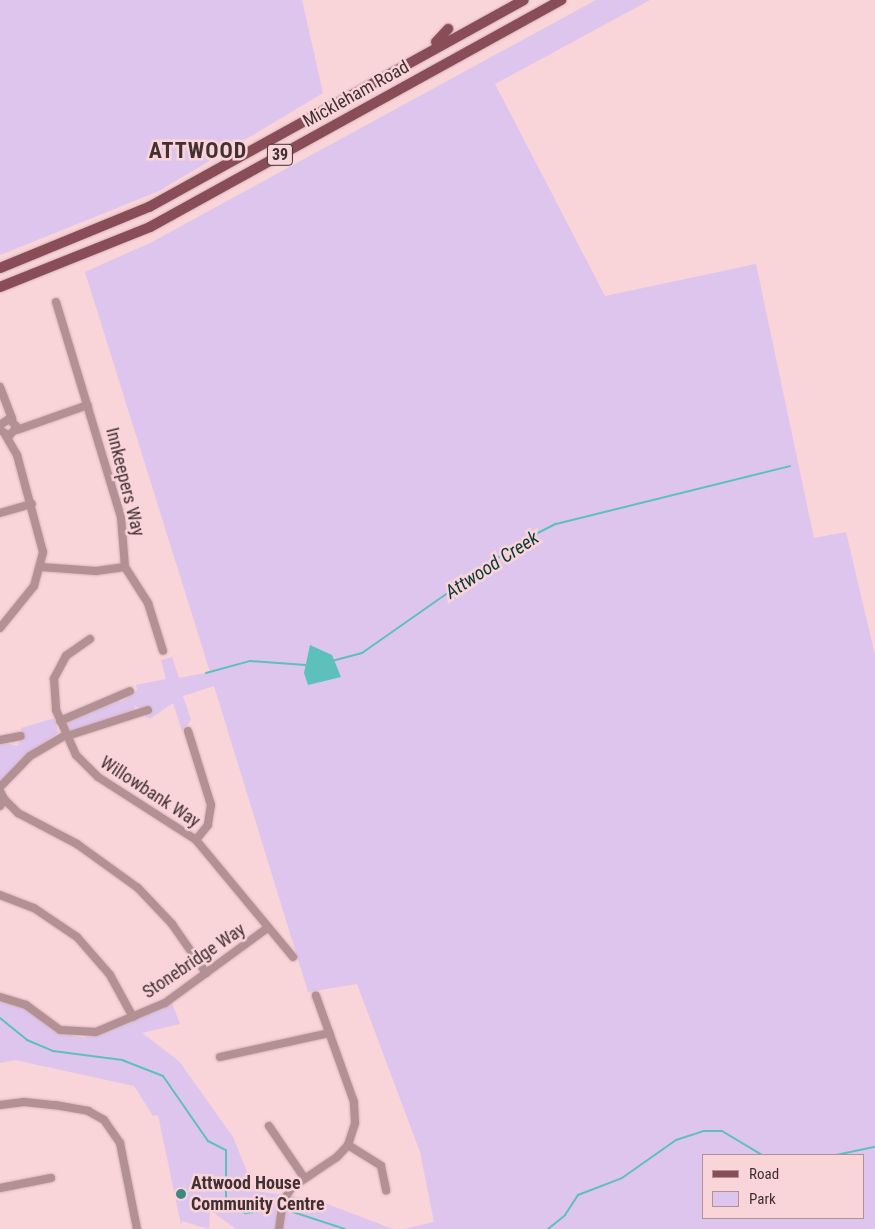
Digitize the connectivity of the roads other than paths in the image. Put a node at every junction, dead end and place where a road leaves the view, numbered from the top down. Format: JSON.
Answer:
{"nodes":[{"id":1,"x":524,"y":0,"type":"edge"},
{"id":2,"x":562,"y":0,"type":"edge"},
{"id":3,"x":448,"y":29,"type":"dead end"},
{"id":4,"x":456,"y":37,"type":"junction"},
{"id":5,"x":430,"y":51,"type":"junction"},
{"id":6,"x":461,"y":56,"type":"junction"},
{"id":7,"x":0,"y":268,"type":"edge"},
{"id":8,"x":0,"y":287,"type":"edge"},
{"id":9,"x":56,"y":302,"type":"dead end"},
{"id":10,"x":0,"y":386,"type":"edge"},
{"id":11,"x":88,"y":405,"type":"junction"},
{"id":12,"x":15,"y":426,"type":"junction"},
{"id":13,"x":1,"y":428,"type":"edge"},
{"id":14,"x":17,"y":455,"type":"junction"},
{"id":15,"x":32,"y":504,"type":"junction"},
{"id":16,"x":0,"y":513,"type":"edge"},
{"id":17,"x":41,"y":567,"type":"junction"},
{"id":18,"x":125,"y":567,"type":"junction"},
{"id":19,"x":0,"y":628,"type":"edge"},
{"id":20,"x":90,"y":639,"type":"dead end"},
{"id":21,"x":164,"y":651,"type":"dead end"},
{"id":22,"x":130,"y":691,"type":"dead end"},
{"id":23,"x":148,"y":710,"type":"dead end"},
{"id":24,"x":60,"y":721,"type":"junction"},
{"id":25,"x":188,"y":731,"type":"dead end"},
{"id":26,"x":67,"y":735,"type":"junction"},
{"id":27,"x":21,"y":736,"type":"dead end"},
{"id":28,"x":0,"y":740,"type":"edge"},
{"id":29,"x":1,"y":797,"type":"edge"},
{"id":30,"x":196,"y":840,"type":"junction"},
{"id":31,"x":0,"y":894,"type":"edge"},
{"id":32,"x":266,"y":929,"type":"junction"},
{"id":33,"x":293,"y":957,"type":"dead end"},
{"id":34,"x":206,"y":973,"type":"junction"},
{"id":35,"x":316,"y":996,"type":"dead end"},
{"id":36,"x":0,"y":997,"type":"edge"},
{"id":37,"x":133,"y":1017,"type":"junction"},
{"id":38,"x":329,"y":1034,"type":"junction"},
{"id":39,"x":220,"y":1057,"type":"dead end"},
{"id":40,"x":0,"y":1105,"type":"edge"},
{"id":41,"x":269,"y":1126,"type":"dead end"},
{"id":42,"x":348,"y":1145,"type":"junction"},
{"id":43,"x":303,"y":1176,"type":"junction"},
{"id":44,"x":51,"y":1178,"type":"dead end"},
{"id":45,"x":0,"y":1188,"type":"edge"},
{"id":46,"x":386,"y":1190,"type":"dead end"},
{"id":47,"x":136,"y":1218,"type":"junction"},
{"id":48,"x":137,"y":1229,"type":"edge"},
{"id":49,"x":141,"y":1229,"type":"edge"},
{"id":50,"x":279,"y":1229,"type":"edge"}],
"edges":[{"from":1,"to":4,"type":"main road","name":"Mickleham Road","number":"39"},
{"from":2,"to":6,"type":"main road","name":"Mickleham Road","number":"39"},
{"from":3,"to":5,"type":"main road"},
{"from":4,"to":5,"type":"main road","name":"Mickleham Road","number":"39"},
{"from":4,"to":6,"type":"main road"},
{"from":5,"to":7,"type":"main road","name":"Mickleham Road","number":"39"},
{"from":6,"to":8,"type":"main road","name":"Mickleham Road","number":"39"},
{"from":9,"to":11,"type":"street","name":"Innkeepers Way"},
{"from":10,"to":12,"type":"street"},
{"from":11,"to":12,"type":"street"},
{"from":11,"to":18,"type":"street","name":"Innkeepers Way"},
{"from":12,"to":13,"type":"street"},
{"from":12,"to":13,"type":"street"},
{"from":12,"to":14,"type":"street"},
{"from":13,"to":14,"type":"street"},
{"from":14,"to":15,"type":"street"},
{"from":15,"to":16,"type":"street"},
{"from":15,"to":17,"type":"street"},
{"from":17,"to":18,"type":"street"},
{"from":17,"to":19,"type":"street"},
{"from":18,"to":21,"type":"street"},
{"from":20,"to":24,"type":"street","name":"Willowbank Way"},
{"from":22,"to":24,"type":"street"},
{"from":23,"to":26,"type":"street"},
{"from":24,"to":26,"type":"street","name":"Willowbank Way"},
{"from":25,"to":30,"type":"street"},
{"from":26,"to":29,"type":"street"},
{"from":26,"to":30,"type":"street","name":"Willowbank Way"},
{"from":27,"to":28,"type":"street"},
{"from":29,"to":34,"type":"street"},
{"from":30,"to":32,"type":"street","name":"Willowbank Way"},
{"from":31,"to":37,"type":"street"},
{"from":32,"to":33,"type":"street","name":"Willowbank Way"},
{"from":32,"to":34,"type":"street","name":"Stonebridge Way"},
{"from":34,"to":37,"type":"street","name":"Stonebridge Way"},
{"from":35,"to":38,"type":"street"},
{"from":36,"to":37,"type":"street","name":"Stonebridge Way"},
{"from":38,"to":39,"type":"street"},
{"from":38,"to":42,"type":"street"},
{"from":40,"to":47,"type":"street"},
{"from":41,"to":43,"type":"street"},
{"from":42,"to":43,"type":"street"},
{"from":42,"to":46,"type":"street"},
{"from":43,"to":50,"type":"street"},
{"from":44,"to":45,"type":"street"},
{"from":47,"to":48,"type":"street"},
{"from":47,"to":49,"type":"street"}]}
